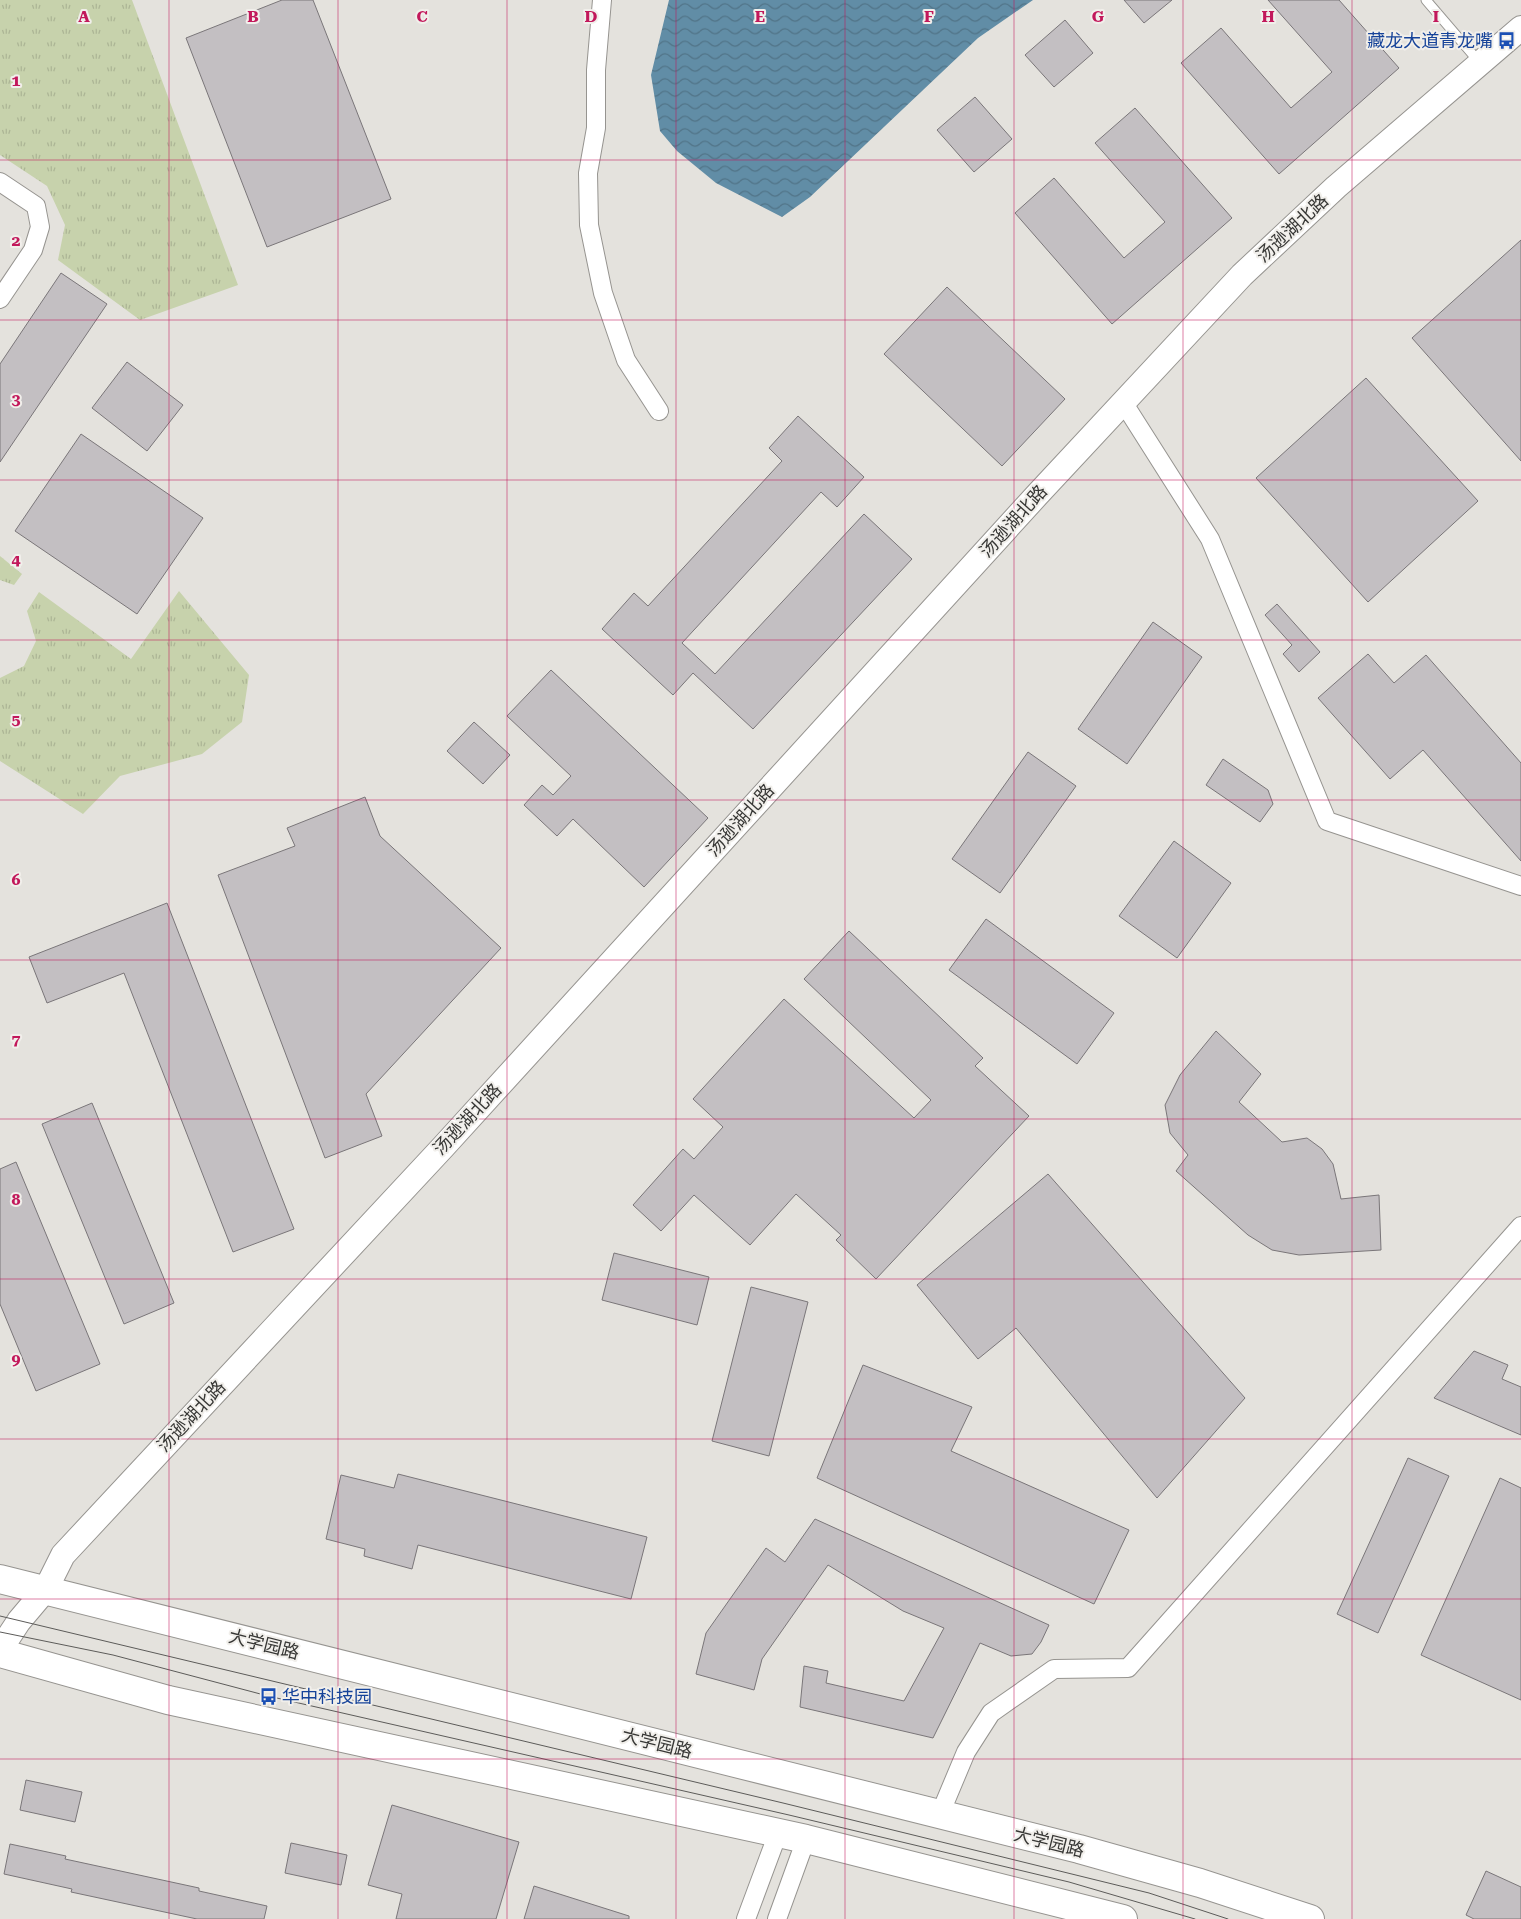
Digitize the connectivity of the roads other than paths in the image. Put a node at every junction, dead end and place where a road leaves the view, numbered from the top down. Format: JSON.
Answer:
{"nodes":[{"id":1,"x":602,"y":0,"type":"edge"},
{"id":2,"x":1426,"y":0,"type":"edge"},
{"id":3,"x":1521,"y":28,"type":"edge"},
{"id":4,"x":1481,"y":63,"type":"junction"},
{"id":5,"x":0,"y":182,"type":"edge"},
{"id":6,"x":0,"y":298,"type":"edge"},
{"id":7,"x":1123,"y":402,"type":"junction"},
{"id":8,"x":659,"y":411,"type":"dead end"},
{"id":9,"x":1521,"y":886,"type":"edge"},
{"id":10,"x":1521,"y":1226,"type":"edge"},
{"id":11,"x":0,"y":1579,"type":"edge"},
{"id":12,"x":46,"y":1589,"type":"junction"},
{"id":13,"x":0,"y":1651,"type":"edge"},
{"id":14,"x":940,"y":1814,"type":"junction"},
{"id":15,"x":778,"y":1834,"type":"junction"},
{"id":16,"x":806,"y":1839,"type":"junction"},
{"id":17,"x":746,"y":1919,"type":"edge"},
{"id":18,"x":777,"y":1919,"type":"edge"},
{"id":19,"x":1123,"y":1919,"type":"edge"},
{"id":20,"x":1310,"y":1919,"type":"edge"}],
"edges":[{"from":1,"to":8,"type":"street"},
{"from":2,"to":4,"type":"lane"},
{"from":3,"to":4,"type":"main road","name":"汤逊湖北路"},
{"from":4,"to":7,"type":"main road","name":"汤逊湖北路"},
{"from":5,"to":6,"type":"street"},
{"from":7,"to":9,"type":"street"},
{"from":7,"to":12,"type":"main road","name":"汤逊湖北路"},
{"from":10,"to":14,"type":"street"},
{"from":11,"to":12,"type":"main road","name":"大学园路"},
{"from":12,"to":13,"type":"main road","name":"汤逊湖北路"},
{"from":12,"to":14,"type":"main road","name":"大学园路"},
{"from":13,"to":15,"type":"main road"},
{"from":14,"to":20,"type":"main road","name":"大学园路"},
{"from":15,"to":16,"type":"main road"},
{"from":15,"to":17,"type":"street"},
{"from":16,"to":18,"type":"street"},
{"from":16,"to":19,"type":"main road"}]}
